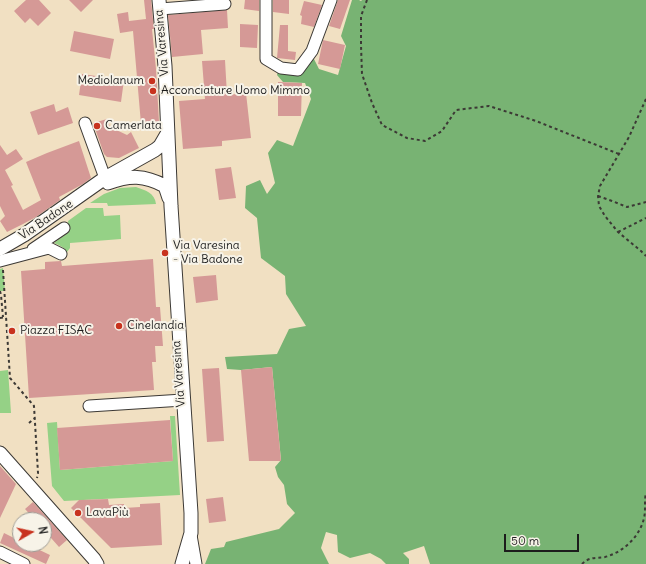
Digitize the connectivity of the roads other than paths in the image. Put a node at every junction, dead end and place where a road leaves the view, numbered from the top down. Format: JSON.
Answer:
{"nodes":[{"id":1,"x":266,"y":0,"type":"edge"},
{"id":2,"x":331,"y":0,"type":"edge"},
{"id":3,"x":159,"y":4,"type":"edge"},
{"id":4,"x":225,"y":4,"type":"dead end"},
{"id":5,"x":85,"y":124,"type":"dead end"},
{"id":6,"x":168,"y":134,"type":"junction"},
{"id":7,"x":105,"y":178,"type":"junction"},
{"id":8,"x":165,"y":186,"type":"junction"},
{"id":9,"x":92,"y":188,"type":"junction"},
{"id":10,"x":171,"y":206,"type":"junction"},
{"id":11,"x":64,"y":228,"type":"dead end"},
{"id":12,"x":27,"y":254,"type":"junction"},
{"id":13,"x":62,"y":254,"type":"dead end"},
{"id":14,"x":2,"y":256,"type":"edge"},
{"id":15,"x":182,"y":400,"type":"junction"},
{"id":16,"x":89,"y":406,"type":"dead end"},
{"id":17,"x":0,"y":453,"type":"edge"},
{"id":18,"x":190,"y":533,"type":"junction"},
{"id":19,"x":0,"y":552,"type":"edge"},
{"id":20,"x":95,"y":562,"type":"edge"},
{"id":21,"x":24,"y":564,"type":"edge"},
{"id":22,"x":176,"y":564,"type":"edge"},
{"id":23,"x":182,"y":564,"type":"edge"},
{"id":24,"x":196,"y":564,"type":"edge"}],
"edges":[{"from":1,"to":2,"type":"street"},
{"from":3,"to":4,"type":"street"},
{"from":3,"to":6,"type":"main road","name":"Via Varesina"},
{"from":5,"to":7,"type":"street"},
{"from":6,"to":7,"type":"main road","name":"Via Badone"},
{"from":6,"to":8,"type":"street","name":"Via Varesina"},
{"from":6,"to":10,"type":"main road","name":"Via Varesina"},
{"from":7,"to":9,"type":"main road","name":"Via Badone"},
{"from":8,"to":9,"type":"main road","name":"Via Badone"},
{"from":8,"to":10,"type":"main road"},
{"from":8,"to":15,"type":"street","name":"Via Varesina"},
{"from":9,"to":14,"type":"main road","name":"Via Badone"},
{"from":10,"to":15,"type":"main road","name":"Via Varesina"},
{"from":11,"to":12,"type":"street"},
{"from":12,"to":13,"type":"street"},
{"from":12,"to":14,"type":"street"},
{"from":15,"to":16,"type":"street"},
{"from":15,"to":18,"type":"main road","name":"Via Varesina"},
{"from":15,"to":22,"type":"street","name":"Via Varesina"},
{"from":17,"to":20,"type":"main road"},
{"from":18,"to":23,"type":"main road","name":"Via Varesina"},
{"from":18,"to":24,"type":"street"},
{"from":19,"to":21,"type":"street"}]}
